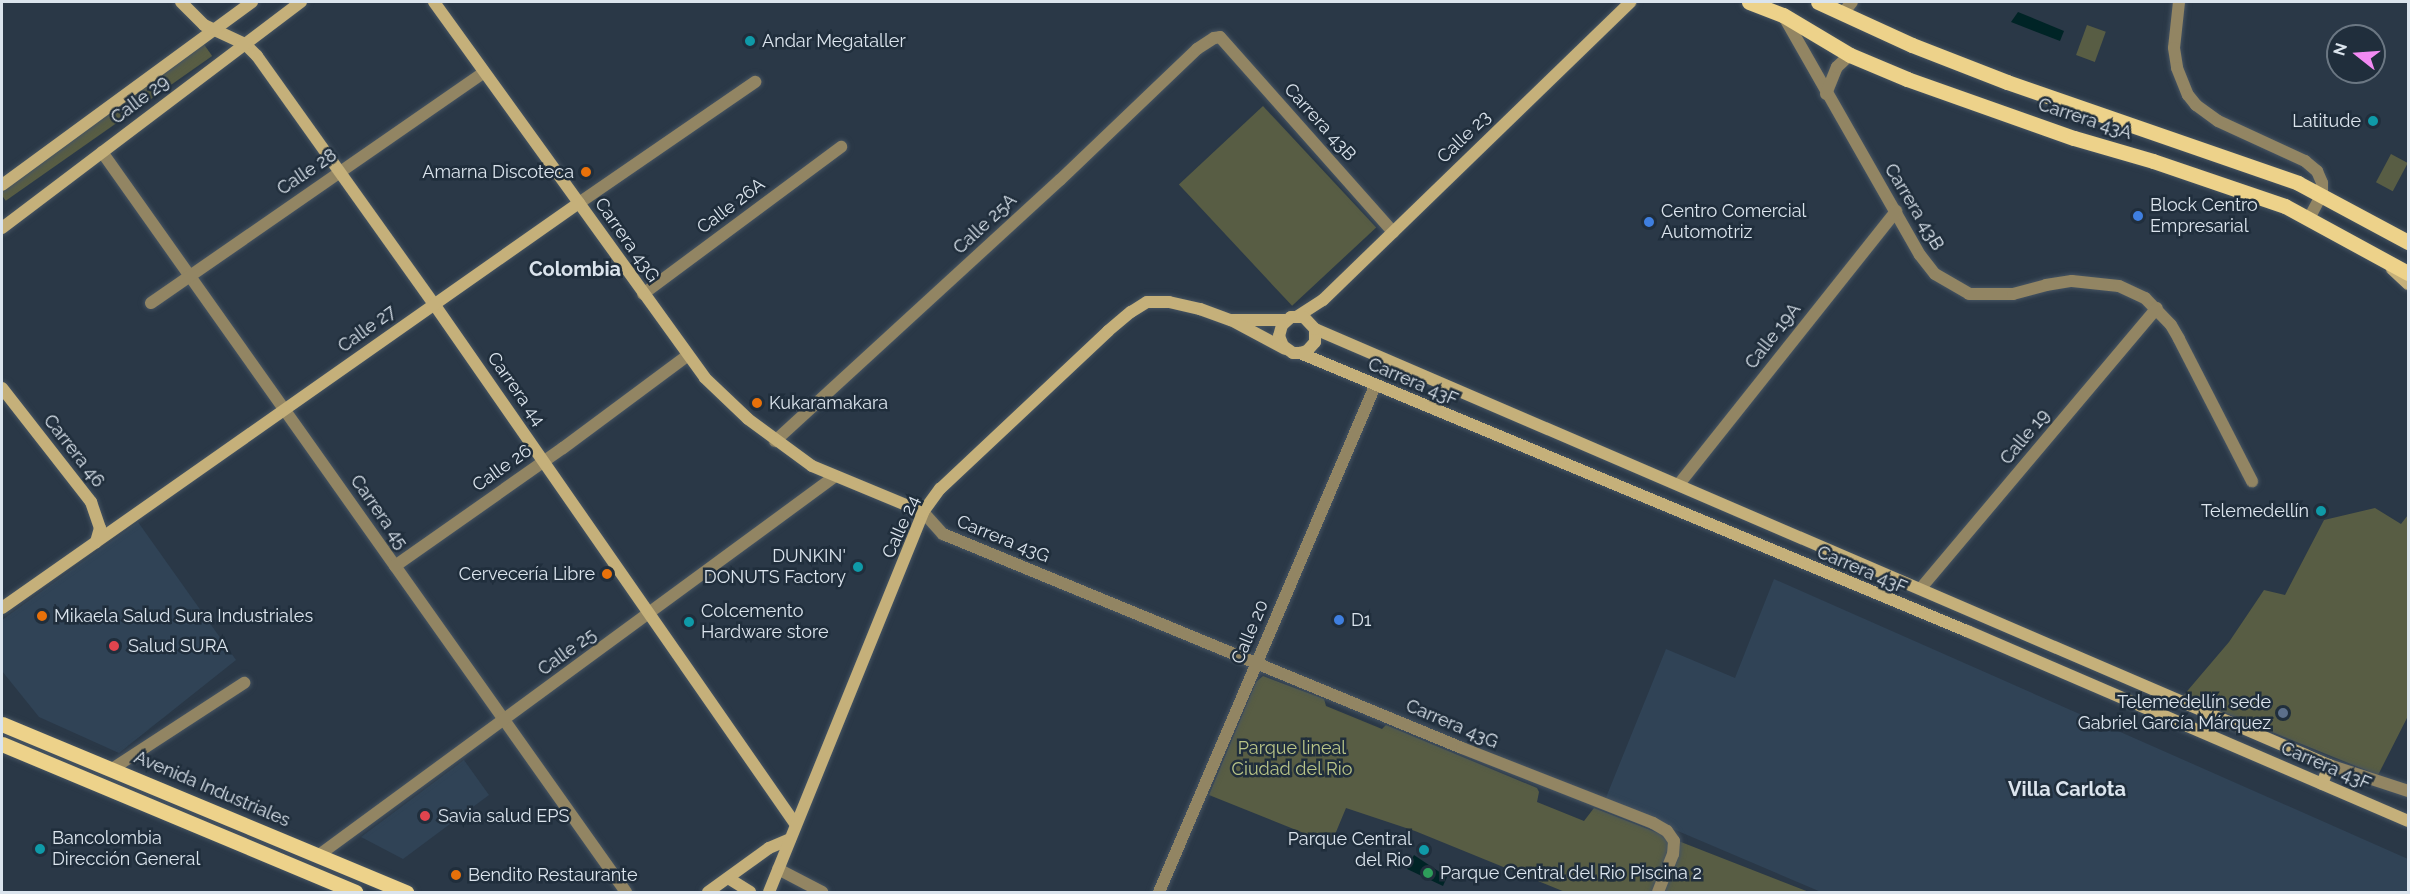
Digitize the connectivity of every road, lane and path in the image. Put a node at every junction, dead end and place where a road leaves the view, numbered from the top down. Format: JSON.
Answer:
{"nodes":[{"id":1,"x":180,"y":2,"type":"edge"},
{"id":2,"x":252,"y":2,"type":"edge"},
{"id":3,"x":301,"y":2,"type":"edge"},
{"id":4,"x":434,"y":2,"type":"edge"},
{"id":5,"x":1630,"y":2,"type":"edge"},
{"id":6,"x":1749,"y":2,"type":"edge"},
{"id":7,"x":1818,"y":2,"type":"edge"},
{"id":8,"x":2179,"y":2,"type":"edge"},
{"id":9,"x":1848,"y":7,"type":"edge"},
{"id":10,"x":1783,"y":15,"type":"junction"},
{"id":11,"x":213,"y":30,"type":"junction"},
{"id":12,"x":1220,"y":37,"type":"joint"},
{"id":13,"x":245,"y":44,"type":"junction"},
{"id":14,"x":1850,"y":55,"type":"junction"},
{"id":15,"x":484,"y":72,"type":"junction"},
{"id":16,"x":754,"y":82,"type":"dead end"},
{"id":17,"x":1826,"y":94,"type":"junction"},
{"id":18,"x":841,"y":147,"type":"dead end"},
{"id":19,"x":102,"y":152,"type":"junction"},
{"id":20,"x":340,"y":170,"type":"junction"},
{"id":21,"x":2,"y":185,"type":"edge"},
{"id":22,"x":2322,"y":194,"type":"junction"},
{"id":23,"x":579,"y":202,"type":"junction"},
{"id":24,"x":1896,"y":211,"type":"junction"},
{"id":25,"x":2309,"y":218,"type":"junction"},
{"id":26,"x":2,"y":228,"type":"edge"},
{"id":27,"x":1393,"y":232,"type":"junction"},
{"id":28,"x":2409,"y":242,"type":"edge"},
{"id":29,"x":2375,"y":255,"type":"junction"},
{"id":30,"x":2409,"y":273,"type":"edge"},
{"id":31,"x":190,"y":275,"type":"junction"},
{"id":32,"x":2409,"y":284,"type":"edge"},
{"id":33,"x":643,"y":294,"type":"junction"},
{"id":34,"x":1323,"y":300,"type":"junction"},
{"id":35,"x":151,"y":303,"type":"dead end"},
{"id":36,"x":435,"y":304,"type":"junction"},
{"id":37,"x":2157,"y":308,"type":"junction"},
{"id":38,"x":1298,"y":316,"type":"junction"},
{"id":39,"x":1231,"y":320,"type":"junction"},
{"id":40,"x":1286,"y":320,"type":"junction"},
{"id":41,"x":1314,"y":326,"type":"junction"},
{"id":42,"x":1287,"y":350,"type":"junction"},
{"id":43,"x":1300,"y":353,"type":"junction"},
{"id":44,"x":687,"y":356,"type":"junction"},
{"id":45,"x":1375,"y":386,"type":"junction"},
{"id":46,"x":2,"y":388,"type":"edge"},
{"id":47,"x":284,"y":410,"type":"junction"},
{"id":48,"x":776,"y":441,"type":"junction"},
{"id":49,"x":544,"y":461,"type":"junction"},
{"id":50,"x":834,"y":477,"type":"junction"},
{"id":51,"x":2252,"y":481,"type":"dead end"},
{"id":52,"x":1679,"y":484,"type":"junction"},
{"id":53,"x":923,"y":512,"type":"junction"},
{"id":54,"x":96,"y":542,"type":"junction"},
{"id":55,"x":395,"y":566,"type":"junction"},
{"id":56,"x":1921,"y":588,"type":"junction"},
{"id":57,"x":2,"y":608,"type":"edge"},
{"id":58,"x":650,"y":615,"type":"junction"},
{"id":59,"x":1257,"y":662,"type":"junction"},
{"id":60,"x":244,"y":683,"type":"dead end"},
{"id":61,"x":504,"y":720,"type":"junction"},
{"id":62,"x":2,"y":724,"type":"edge"},
{"id":63,"x":2,"y":744,"type":"edge"},
{"id":64,"x":2329,"y":765,"type":"junction"},
{"id":65,"x":112,"y":769,"type":"junction"},
{"id":66,"x":2322,"y":784,"type":"junction"},
{"id":67,"x":2409,"y":791,"type":"edge"},
{"id":68,"x":2409,"y":821,"type":"edge"},
{"id":69,"x":796,"y":825,"type":"junction"},
{"id":70,"x":790,"y":839,"type":"junction"},
{"id":71,"x":319,"y":855,"type":"junction"},
{"id":72,"x":778,"y":869,"type":"junction"},
{"id":73,"x":728,"y":879,"type":"junction"},
{"id":74,"x":355,"y":892,"type":"edge"},
{"id":75,"x":406,"y":892,"type":"edge"},
{"id":76,"x":626,"y":892,"type":"edge"},
{"id":77,"x":708,"y":892,"type":"edge"},
{"id":78,"x":750,"y":892,"type":"edge"},
{"id":79,"x":769,"y":892,"type":"edge"},
{"id":80,"x":822,"y":892,"type":"edge"},
{"id":81,"x":1159,"y":892,"type":"edge"},
{"id":82,"x":1658,"y":892,"type":"edge"}],
"edges":[{"from":1,"to":11,"type":"street","name":"Carrera 44"},
{"from":2,"to":11,"type":"street","name":"Calle 29"},
{"from":3,"to":13,"type":"street","name":"Calle 29"},
{"from":4,"to":15,"type":"street","name":"Carrera 43G"},
{"from":5,"to":27,"type":"street","name":"Calle 23"},
{"from":6,"to":10,"type":"main road","name":"Carrera 43A"},
{"from":7,"to":9,"type":"main road","name":"Carrera 43A"},
{"from":8,"to":22,"type":"street"},
{"from":9,"to":22,"type":"main road","name":"Carrera 43A"},
{"from":10,"to":14,"type":"main road","name":"Carrera 43A"},
{"from":10,"to":17,"type":"street","name":"Carrera 43B"},
{"from":11,"to":13,"type":"street","name":"Carrera 44"},
{"from":11,"to":21,"type":"street","name":"Calle 29"},
{"from":12,"to":27,"type":"street","name":"Carrera 43B"},
{"from":12,"to":48,"type":"street","name":"Calle 25A"},
{"from":13,"to":19,"type":"street","name":"Calle 29"},
{"from":13,"to":20,"type":"street","name":"Carrera 44"},
{"from":14,"to":17,"type":"street"},
{"from":14,"to":25,"type":"main road","name":"Carrera 43A"},
{"from":15,"to":20,"type":"street","name":"Calle 28"},
{"from":15,"to":23,"type":"street","name":"Carrera 43G"},
{"from":16,"to":23,"type":"street","name":"Calle 27"},
{"from":17,"to":24,"type":"street","name":"Carrera 43B"},
{"from":18,"to":33,"type":"street","name":"Calle 26A"},
{"from":19,"to":26,"type":"street","name":"Calle 29"},
{"from":19,"to":31,"type":"street","name":"Carrera 45"},
{"from":20,"to":31,"type":"street","name":"Calle 28"},
{"from":20,"to":36,"type":"street","name":"Carrera 44"},
{"from":22,"to":25,"type":"street"},
{"from":22,"to":28,"type":"main road","name":"Carrera 43A"},
{"from":23,"to":33,"type":"street","name":"Carrera 43G"},
{"from":23,"to":36,"type":"street","name":"Calle 27"},
{"from":24,"to":37,"type":"street","name":"Carrera 43B"},
{"from":24,"to":52,"type":"street","name":"Calle 19A"},
{"from":25,"to":29,"type":"main road","name":"Carrera 43A"},
{"from":27,"to":34,"type":"street","name":"Calle 23"},
{"from":29,"to":30,"type":"main road","name":"Carrera 43A"},
{"from":29,"to":32,"type":"street"},
{"from":31,"to":35,"type":"street","name":"Calle 28"},
{"from":31,"to":47,"type":"street","name":"Carrera 45"},
{"from":33,"to":44,"type":"street","name":"Carrera 43G"},
{"from":34,"to":38,"type":"street","name":"Calle 23"},
{"from":34,"to":41,"type":"street","name":"Calle 23"},
{"from":36,"to":47,"type":"street","name":"Calle 27"},
{"from":36,"to":49,"type":"street","name":"Carrera 44"},
{"from":37,"to":51,"type":"street","name":"Carrera 43B"},
{"from":37,"to":56,"type":"street","name":"Calle 19"},
{"from":38,"to":40,"type":"street"},
{"from":38,"to":41,"type":"street"},
{"from":39,"to":40,"type":"street"},
{"from":39,"to":42,"type":"street"},
{"from":39,"to":53,"type":"street","name":"Calle 24"},
{"from":40,"to":42,"type":"street"},
{"from":41,"to":43,"type":"street"},
{"from":41,"to":52,"type":"street","name":"Carrera 43F"},
{"from":42,"to":43,"type":"street"},
{"from":43,"to":45,"type":"street","name":"Carrera 43F"},
{"from":44,"to":48,"type":"street","name":"Carrera 43G"},
{"from":44,"to":49,"type":"street","name":"Calle 26"},
{"from":45,"to":59,"type":"street","name":"Calle 20"},
{"from":45,"to":66,"type":"street","name":"Carrera 43F"},
{"from":46,"to":54,"type":"street","name":"Carrera 46"},
{"from":47,"to":54,"type":"street","name":"Calle 27"},
{"from":47,"to":55,"type":"street","name":"Carrera 45"},
{"from":48,"to":50,"type":"street","name":"Carrera 43G"},
{"from":49,"to":55,"type":"street","name":"Calle 26"},
{"from":49,"to":58,"type":"street","name":"Carrera 44"},
{"from":50,"to":53,"type":"street","name":"Carrera 43G"},
{"from":50,"to":58,"type":"street","name":"Calle 25"},
{"from":52,"to":56,"type":"street","name":"Carrera 43F"},
{"from":53,"to":59,"type":"street","name":"Carrera 43G"},
{"from":53,"to":69,"type":"street","name":"Calle 24"},
{"from":54,"to":57,"type":"street","name":"Calle 27"},
{"from":55,"to":61,"type":"street","name":"Carrera 45"},
{"from":56,"to":64,"type":"street","name":"Carrera 43F"},
{"from":58,"to":61,"type":"street","name":"Calle 25"},
{"from":58,"to":69,"type":"street","name":"Carrera 44"},
{"from":59,"to":81,"type":"street","name":"Calle 20"},
{"from":59,"to":82,"type":"street","name":"Carrera 43G"},
{"from":60,"to":65,"type":"street"},
{"from":61,"to":71,"type":"street","name":"Calle 25"},
{"from":61,"to":76,"type":"street","name":"Carrera 45"},
{"from":62,"to":65,"type":"main road","name":"Avenida Industriales"},
{"from":63,"to":74,"type":"main road"},
{"from":64,"to":66,"type":"street"},
{"from":64,"to":67,"type":"street","name":"Carrera 43F"},
{"from":65,"to":71,"type":"main road","name":"Avenida Industriales"},
{"from":66,"to":68,"type":"street","name":"Carrera 43F"},
{"from":69,"to":70,"type":"street","name":"Calle 24"},
{"from":70,"to":72,"type":"street","name":"Calle 24"},
{"from":70,"to":73,"type":"street"},
{"from":71,"to":75,"type":"main road","name":"Avenida Industriales"},
{"from":72,"to":79,"type":"street","name":"Calle 24"},
{"from":72,"to":80,"type":"street"},
{"from":73,"to":77,"type":"street"},
{"from":73,"to":78,"type":"street"}]}
